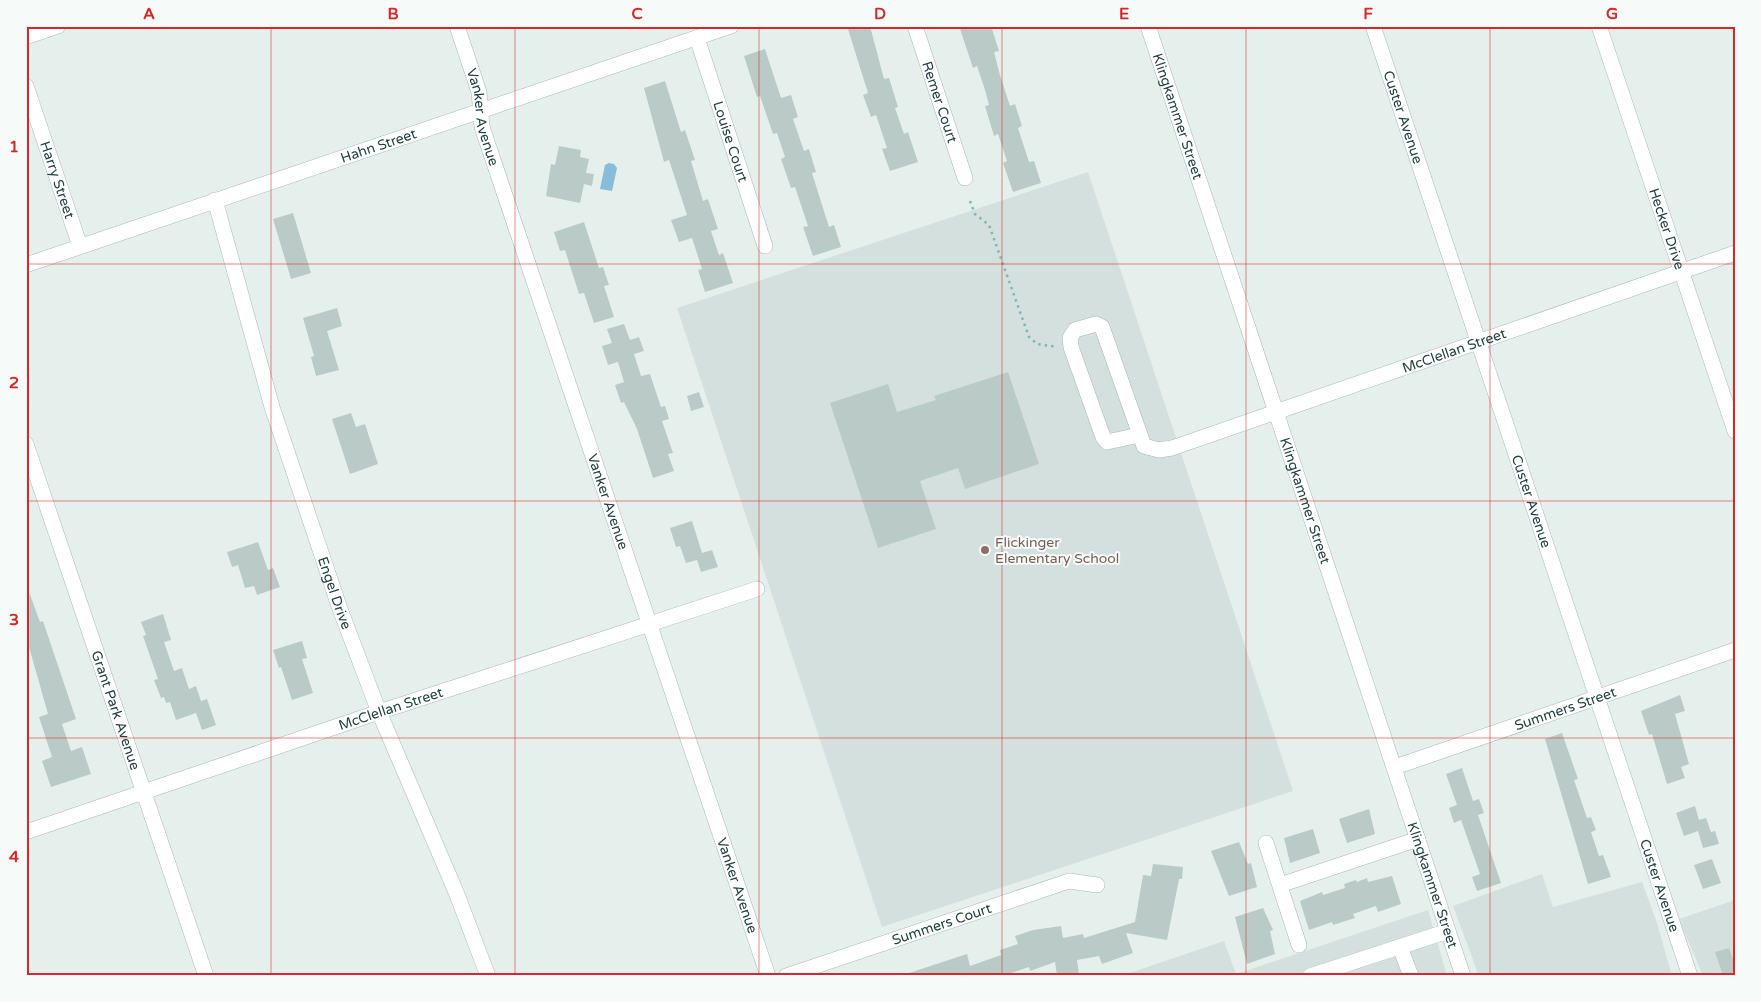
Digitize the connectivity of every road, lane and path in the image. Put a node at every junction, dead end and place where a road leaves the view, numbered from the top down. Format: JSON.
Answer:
{"nodes":[{"id":1,"x":58,"y":26,"type":"edge"},
{"id":2,"x":457,"y":26,"type":"edge"},
{"id":3,"x":731,"y":26,"type":"edge"},
{"id":4,"x":915,"y":26,"type":"edge"},
{"id":5,"x":1148,"y":26,"type":"edge"},
{"id":6,"x":1373,"y":26,"type":"edge"},
{"id":7,"x":1599,"y":26,"type":"edge"},
{"id":8,"x":26,"y":37,"type":"edge"},
{"id":9,"x":697,"y":38,"type":"junction"},
{"id":10,"x":26,"y":86,"type":"edge"},
{"id":11,"x":480,"y":111,"type":"junction"},
{"id":12,"x":965,"y":178,"type":"dead end"},
{"id":13,"x":215,"y":200,"type":"junction"},
{"id":14,"x":970,"y":201,"type":"dead end"},
{"id":15,"x":80,"y":246,"type":"junction"},
{"id":16,"x":765,"y":246,"type":"dead end"},
{"id":17,"x":1735,"y":253,"type":"edge"},
{"id":18,"x":26,"y":265,"type":"edge"},
{"id":19,"x":1682,"y":271,"type":"junction"},
{"id":20,"x":1478,"y":341,"type":"junction"},
{"id":21,"x":1071,"y":347,"type":"junction"},
{"id":22,"x":1277,"y":411,"type":"junction"},
{"id":23,"x":1735,"y":431,"type":"edge"},
{"id":24,"x":1139,"y":434,"type":"junction"},
{"id":25,"x":26,"y":444,"type":"edge"},
{"id":26,"x":757,"y":590,"type":"dead end"},
{"id":27,"x":649,"y":624,"type":"junction"},
{"id":28,"x":1735,"y":650,"type":"edge"},
{"id":29,"x":1596,"y":699,"type":"junction"},
{"id":30,"x":379,"y":712,"type":"junction"},
{"id":31,"x":1395,"y":768,"type":"junction"},
{"id":32,"x":144,"y":790,"type":"junction"},
{"id":33,"x":26,"y":832,"type":"edge"},
{"id":34,"x":1418,"y":839,"type":"junction"},
{"id":35,"x":1266,"y":843,"type":"dead end"},
{"id":36,"x":1097,"y":885,"type":"dead end"},
{"id":37,"x":1280,"y":885,"type":"junction"},
{"id":38,"x":1448,"y":931,"type":"junction"},
{"id":39,"x":1299,"y":945,"type":"dead end"},
{"id":40,"x":1400,"y":947,"type":"junction"},
{"id":41,"x":206,"y":976,"type":"edge"},
{"id":42,"x":488,"y":976,"type":"edge"},
{"id":43,"x":768,"y":976,"type":"edge"},
{"id":44,"x":786,"y":976,"type":"edge"},
{"id":45,"x":1310,"y":976,"type":"edge"},
{"id":46,"x":1410,"y":976,"type":"edge"},
{"id":47,"x":1463,"y":976,"type":"edge"},
{"id":48,"x":1690,"y":976,"type":"edge"}],
"edges":[{"from":1,"to":8,"type":"street"},
{"from":2,"to":11,"type":"street","name":"Vanker Avenue"},
{"from":3,"to":9,"type":"street","name":"Hahn Street"},
{"from":4,"to":12,"type":"street","name":"Remer Court"},
{"from":5,"to":22,"type":"street","name":"Klingkammer Street"},
{"from":6,"to":20,"type":"street","name":"Custer Avenue"},
{"from":7,"to":19,"type":"street","name":"Hecker Drive"},
{"from":9,"to":11,"type":"street","name":"Hahn Street"},
{"from":9,"to":16,"type":"street","name":"Louise Court"},
{"from":10,"to":15,"type":"street","name":"Harry Street"},
{"from":11,"to":13,"type":"street","name":"Hahn Street"},
{"from":11,"to":27,"type":"street","name":"Vanker Avenue"},
{"from":13,"to":15,"type":"street","name":"Hahn Street"},
{"from":13,"to":30,"type":"street","name":"Engel Drive"},
{"from":14,"to":21,"type":"path"},
{"from":15,"to":18,"type":"street","name":"Hahn Street"},
{"from":17,"to":19,"type":"street","name":"McClellan Street"},
{"from":19,"to":20,"type":"street","name":"McClellan Street"},
{"from":19,"to":23,"type":"street","name":"Hecker Drive"},
{"from":20,"to":22,"type":"street","name":"McClellan Street"},
{"from":20,"to":29,"type":"street","name":"Custer Avenue"},
{"from":21,"to":24,"type":"street"},
{"from":21,"to":24,"type":"street"},
{"from":22,"to":24,"type":"street","name":"McClellan Street"},
{"from":22,"to":31,"type":"street","name":"Klingkammer Street"},
{"from":25,"to":32,"type":"street","name":"Grant Park Avenue"},
{"from":26,"to":27,"type":"street","name":"McClellan Street"},
{"from":27,"to":30,"type":"street","name":"McClellan Street"},
{"from":27,"to":43,"type":"street","name":"Vanker Avenue"},
{"from":28,"to":29,"type":"street","name":"Summers Street"},
{"from":29,"to":31,"type":"street","name":"Summers Street"},
{"from":29,"to":48,"type":"street","name":"Custer Avenue"},
{"from":30,"to":32,"type":"street","name":"McClellan Street"},
{"from":30,"to":42,"type":"street","name":"Engel Drive"},
{"from":31,"to":34,"type":"street","name":"Klingkammer Street"},
{"from":32,"to":33,"type":"street","name":"McClellan Street"},
{"from":32,"to":41,"type":"street","name":"Grant Park Avenue"},
{"from":34,"to":37,"type":"street"},
{"from":34,"to":38,"type":"street","name":"Klingkammer Street"},
{"from":35,"to":37,"type":"street"},
{"from":36,"to":44,"type":"street","name":"Summers Court"},
{"from":37,"to":39,"type":"street"},
{"from":38,"to":40,"type":"street"},
{"from":38,"to":47,"type":"street","name":"Klingkammer Street"},
{"from":40,"to":45,"type":"street"},
{"from":40,"to":46,"type":"street"}]}
